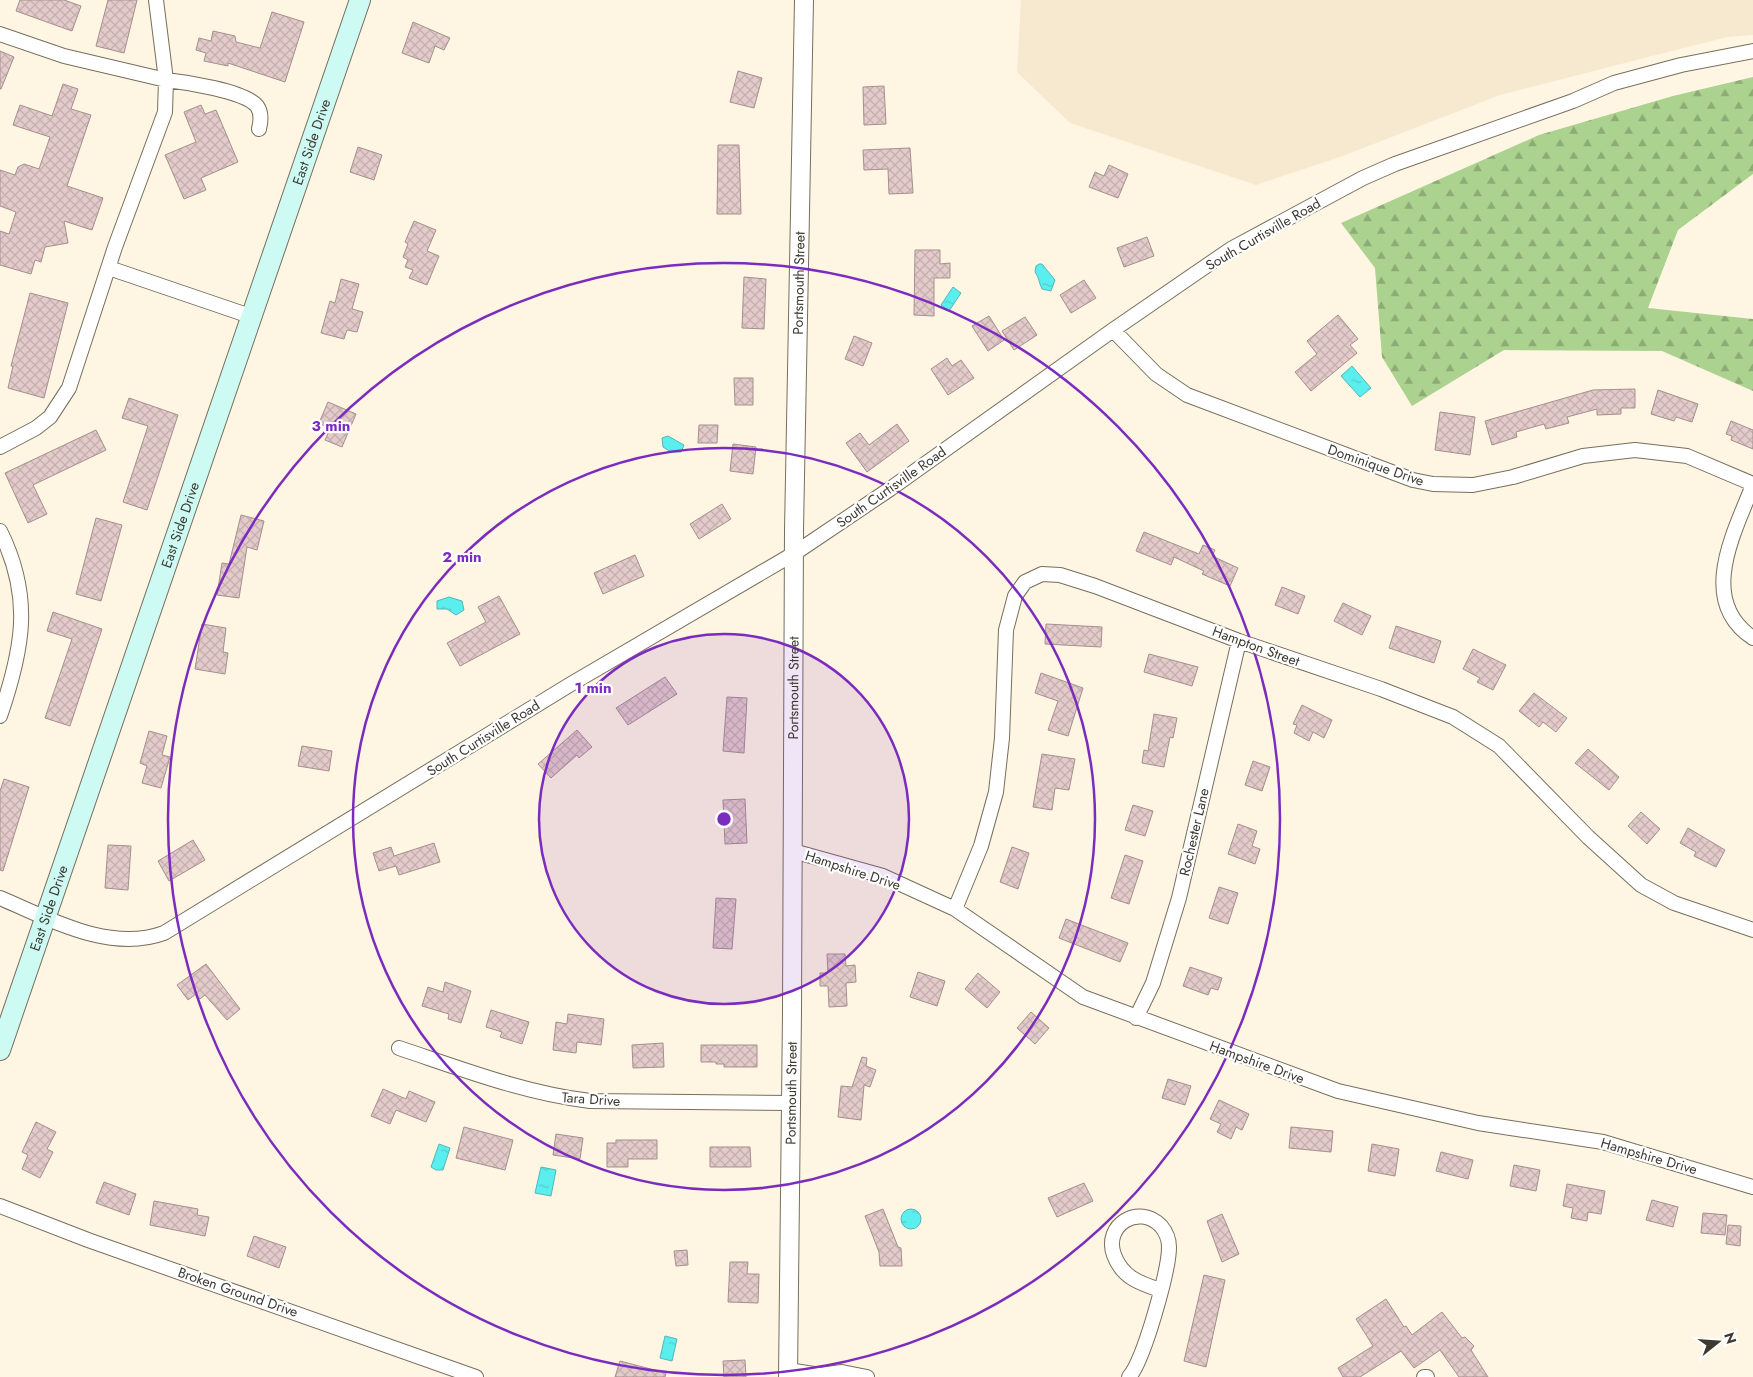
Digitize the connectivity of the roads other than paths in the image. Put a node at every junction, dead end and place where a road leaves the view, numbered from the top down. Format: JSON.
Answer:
{"nodes":[{"id":1,"x":156,"y":0,"type":"edge"},
{"id":2,"x":360,"y":0,"type":"edge"},
{"id":3,"x":804,"y":0,"type":"edge"},
{"id":4,"x":0,"y":34,"type":"edge"},
{"id":5,"x":1753,"y":51,"type":"edge"},
{"id":6,"x":166,"y":80,"type":"junction"},
{"id":7,"x":259,"y":129,"type":"dead end"},
{"id":8,"x":109,"y":268,"type":"junction"},
{"id":9,"x":250,"y":316,"type":"junction"},
{"id":10,"x":1113,"y":330,"type":"junction"},
{"id":11,"x":0,"y":447,"type":"edge"},
{"id":12,"x":1753,"y":485,"type":"edge"},
{"id":13,"x":0,"y":531,"type":"edge"},
{"id":14,"x":795,"y":553,"type":"junction"},
{"id":15,"x":1753,"y":638,"type":"edge"},
{"id":16,"x":1239,"y":641,"type":"junction"},
{"id":17,"x":0,"y":716,"type":"edge"},
{"id":18,"x":793,"y":851,"type":"junction"},
{"id":19,"x":0,"y":898,"type":"edge"},
{"id":20,"x":955,"y":909,"type":"junction"},
{"id":21,"x":46,"y":917,"type":"junction"},
{"id":22,"x":1753,"y":930,"type":"edge"},
{"id":23,"x":1136,"y":1018,"type":"junction"},
{"id":24,"x":399,"y":1048,"type":"dead end"},
{"id":25,"x":0,"y":1050,"type":"edge"},
{"id":26,"x":790,"y":1103,"type":"junction"},
{"id":27,"x":1753,"y":1187,"type":"edge"},
{"id":28,"x":0,"y":1206,"type":"edge"},
{"id":29,"x":1160,"y":1290,"type":"junction"},
{"id":30,"x":788,"y":1373,"type":"edge"},
{"id":31,"x":821,"y":1376,"type":"edge"},
{"id":32,"x":476,"y":1377,"type":"edge"},
{"id":33,"x":867,"y":1377,"type":"edge"},
{"id":34,"x":1129,"y":1377,"type":"edge"}],
"edges":[{"from":1,"to":6,"type":"street"},
{"from":2,"to":9,"type":"main road","name":"East Side Drive"},
{"from":3,"to":14,"type":"street","name":"Portsmouth Street"},
{"from":4,"to":6,"type":"street"},
{"from":5,"to":10,"type":"street","name":"South Curtisville Road"},
{"from":6,"to":7,"type":"street"},
{"from":6,"to":8,"type":"street"},
{"from":8,"to":9,"type":"street"},
{"from":8,"to":11,"type":"street"},
{"from":9,"to":21,"type":"main road","name":"East Side Drive"},
{"from":10,"to":12,"type":"street","name":"Dominique Drive"},
{"from":10,"to":14,"type":"street","name":"South Curtisville Road"},
{"from":12,"to":15,"type":"street"},
{"from":13,"to":17,"type":"street"},
{"from":14,"to":18,"type":"street","name":"Portsmouth Street"},
{"from":14,"to":21,"type":"street","name":"South Curtisville Road"},
{"from":16,"to":20,"type":"street","name":"Hampton Street"},
{"from":16,"to":22,"type":"street","name":"Hampton Street"},
{"from":16,"to":23,"type":"street","name":"Rochester Lane"},
{"from":18,"to":20,"type":"street","name":"Hampshire Drive"},
{"from":18,"to":26,"type":"street","name":"Portsmouth Street"},
{"from":19,"to":21,"type":"street","name":"South Curtisville Road"},
{"from":20,"to":23,"type":"street","name":"Hampshire Drive"},
{"from":21,"to":25,"type":"main road","name":"East Side Drive"},
{"from":23,"to":27,"type":"street","name":"Hampshire Drive"},
{"from":24,"to":26,"type":"street","name":"Tara Drive"},
{"from":26,"to":30,"type":"street","name":"Portsmouth Street"},
{"from":28,"to":32,"type":"street","name":"Broken Ground Drive"},
{"from":29,"to":29,"type":"street"},
{"from":29,"to":34,"type":"street"},
{"from":30,"to":31,"type":"street"},
{"from":31,"to":33,"type":"street"}]}
